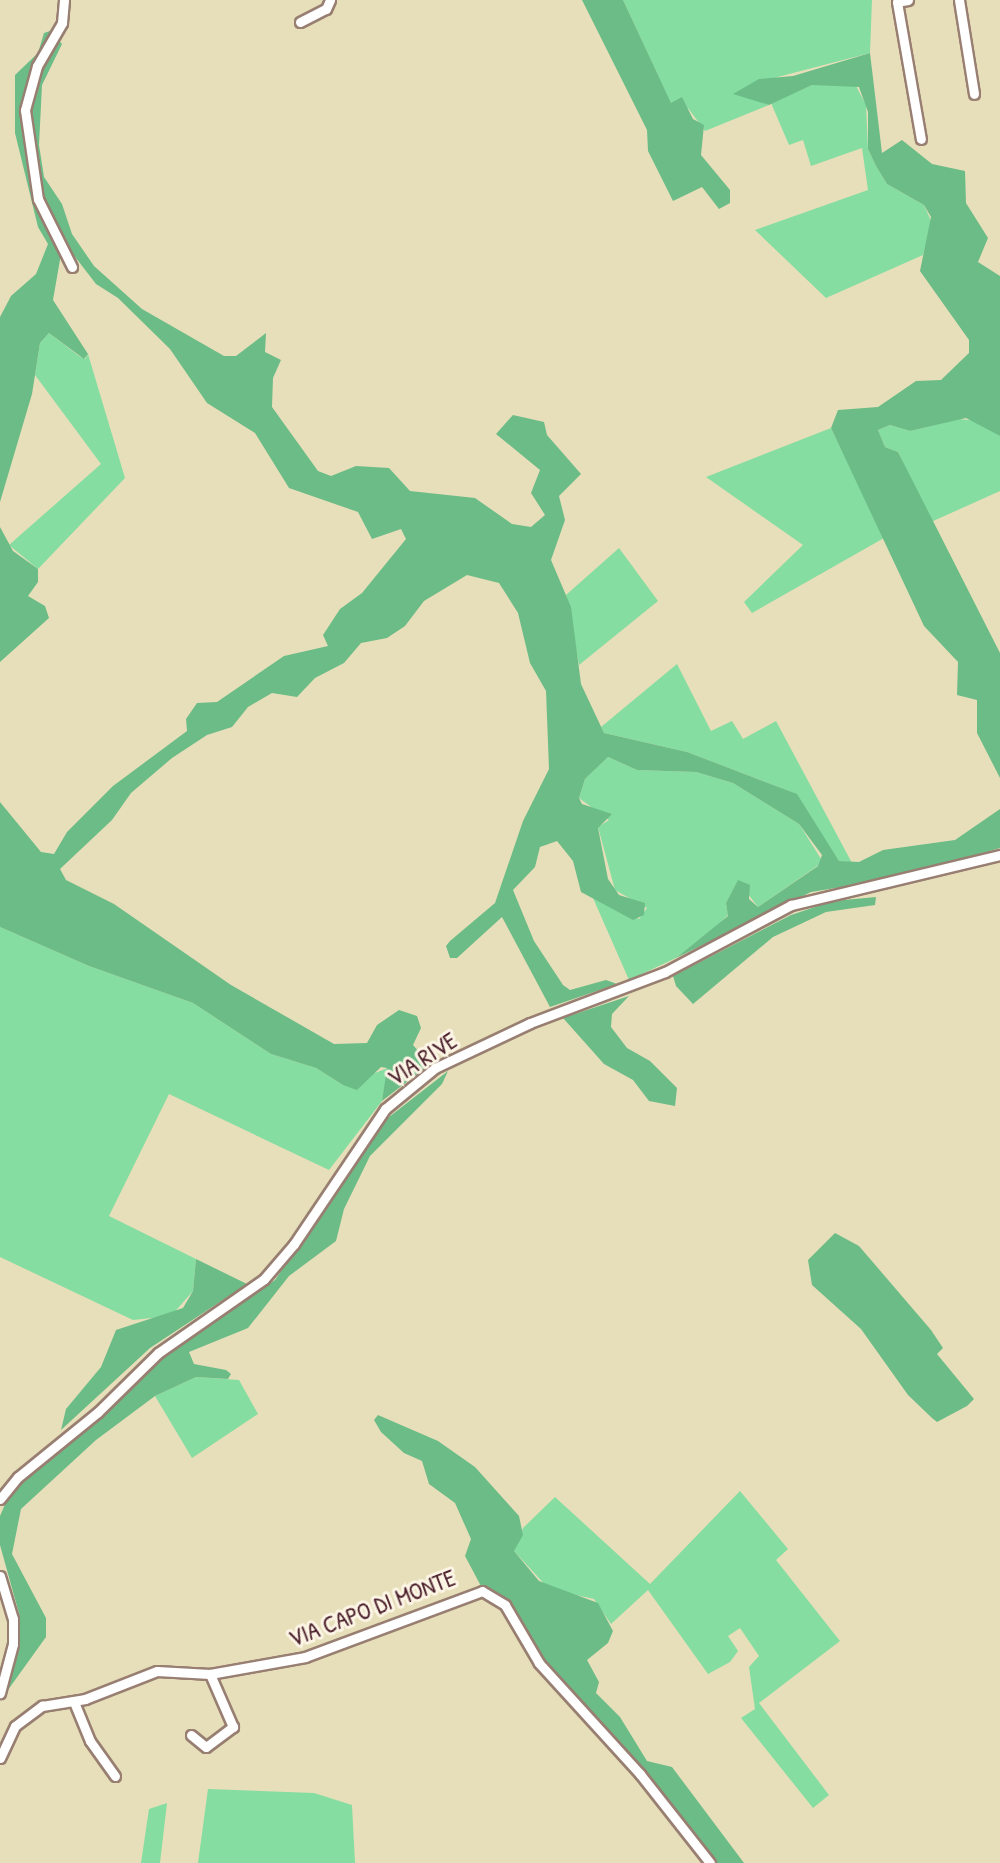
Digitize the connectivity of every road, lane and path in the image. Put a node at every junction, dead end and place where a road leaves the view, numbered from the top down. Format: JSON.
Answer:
{"nodes":[{"id":1,"x":64,"y":0,"type":"edge"},
{"id":2,"x":330,"y":0,"type":"edge"},
{"id":3,"x":908,"y":0,"type":"edge"},
{"id":4,"x":959,"y":0,"type":"edge"},
{"id":5,"x":300,"y":22,"type":"dead end"},
{"id":6,"x":974,"y":94,"type":"dead end"},
{"id":7,"x":921,"y":139,"type":"dead end"},
{"id":8,"x":72,"y":267,"type":"dead end"},
{"id":9,"x":1000,"y":855,"type":"edge"},
{"id":10,"x":0,"y":1499,"type":"edge"},
{"id":11,"x":0,"y":1576,"type":"edge"},
{"id":12,"x":210,"y":1674,"type":"junction"},
{"id":13,"x":0,"y":1693,"type":"edge"},
{"id":14,"x":74,"y":1702,"type":"junction"},
{"id":15,"x":191,"y":1735,"type":"dead end"},
{"id":16,"x":0,"y":1758,"type":"edge"},
{"id":17,"x":115,"y":1776,"type":"dead end"},
{"id":18,"x":710,"y":1863,"type":"edge"}],
"edges":[{"from":1,"to":8,"type":"street"},
{"from":2,"to":5,"type":"street"},
{"from":3,"to":7,"type":"street"},
{"from":4,"to":6,"type":"street"},
{"from":9,"to":10,"type":"street","name":"VIA RIVE"},
{"from":11,"to":13,"type":"street"},
{"from":12,"to":14,"type":"street","name":"VIA CAPO DI MONTE"},
{"from":12,"to":15,"type":"street"},
{"from":12,"to":18,"type":"street","name":"VIA CAPO DI MONTE"},
{"from":14,"to":16,"type":"street","name":"VIA CAPO DI MONTE"},
{"from":14,"to":17,"type":"street"}]}
